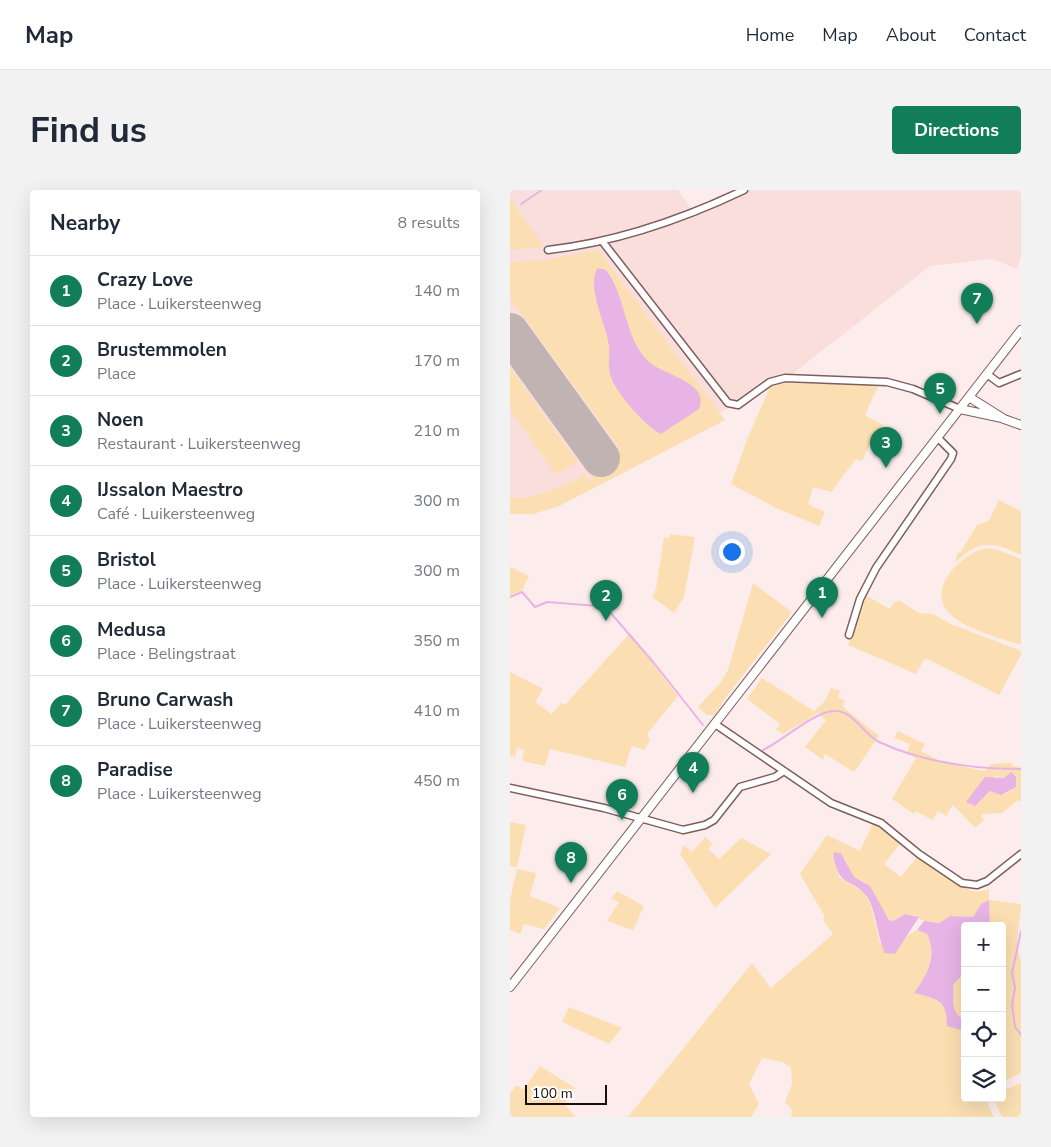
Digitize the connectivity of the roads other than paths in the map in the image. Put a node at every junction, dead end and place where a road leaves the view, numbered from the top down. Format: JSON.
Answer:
{"nodes":[{"id":1,"x":744,"y":190,"type":"edge"},
{"id":2,"x":602,"y":242,"type":"junction"},
{"id":3,"x":548,"y":250,"type":"dead end"},
{"id":4,"x":1021,"y":330,"type":"edge"},
{"id":5,"x":987,"y":374,"type":"junction"},
{"id":6,"x":1021,"y":374,"type":"edge"},
{"id":7,"x":969,"y":397,"type":"junction"},
{"id":8,"x":960,"y":408,"type":"junction"},
{"id":9,"x":1004,"y":419,"type":"junction"},
{"id":10,"x":1021,"y":425,"type":"edge"},
{"id":11,"x":938,"y":438,"type":"junction"},
{"id":12,"x":849,"y":635,"type":"dead end"},
{"id":13,"x":715,"y":724,"type":"junction"},
{"id":14,"x":784,"y":770,"type":"junction"},
{"id":15,"x":510,"y":788,"type":"edge"},
{"id":16,"x":642,"y":819,"type":"junction"},
{"id":17,"x":1021,"y":854,"type":"edge"},
{"id":18,"x":510,"y":987,"type":"edge"}],
"edges":[{"from":1,"to":2,"type":"street"},
{"from":2,"to":3,"type":"street"},
{"from":2,"to":8,"type":"street"},
{"from":4,"to":5,"type":"main road"},
{"from":5,"to":6,"type":"street"},
{"from":5,"to":7,"type":"main road"},
{"from":7,"to":8,"type":"main road"},
{"from":7,"to":9,"type":"main road"},
{"from":8,"to":9,"type":"main road"},
{"from":8,"to":11,"type":"main road"},
{"from":9,"to":10,"type":"main road"},
{"from":11,"to":12,"type":"street"},
{"from":11,"to":13,"type":"main road"},
{"from":13,"to":14,"type":"street"},
{"from":13,"to":16,"type":"main road"},
{"from":14,"to":16,"type":"street"},
{"from":14,"to":17,"type":"street"},
{"from":15,"to":16,"type":"street"},
{"from":16,"to":18,"type":"main road"}]}
